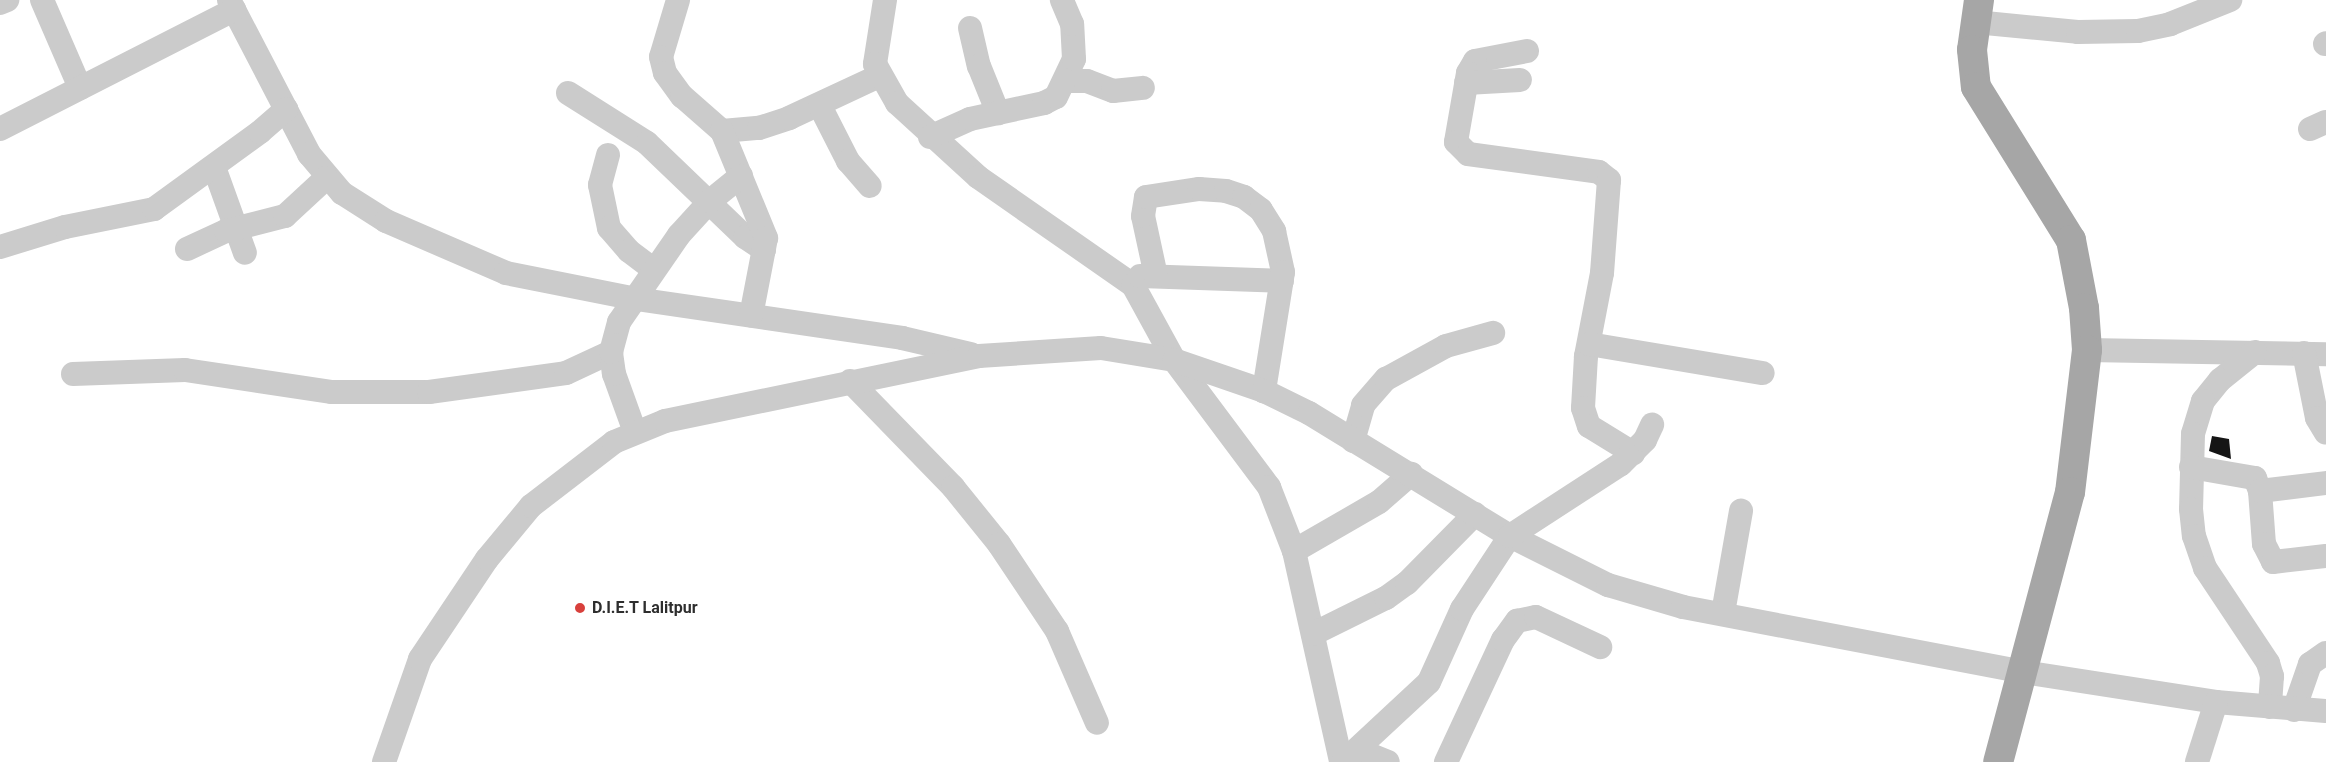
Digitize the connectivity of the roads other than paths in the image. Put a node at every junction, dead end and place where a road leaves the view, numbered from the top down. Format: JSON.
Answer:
{"nodes":[{"id":1,"x":7,"y":0,"type":"edge"},
{"id":2,"x":42,"y":0,"type":"edge"},
{"id":3,"x":678,"y":0,"type":"edge"},
{"id":4,"x":885,"y":0,"type":"edge"},
{"id":5,"x":1062,"y":0,"type":"edge"},
{"id":6,"x":2225,"y":1,"type":"edge"},
{"id":7,"x":0,"y":3,"type":"edge"},
{"id":8,"x":232,"y":5,"type":"edge"},
{"id":9,"x":1977,"y":11,"type":"edge"},
{"id":10,"x":970,"y":28,"type":"dead end"},
{"id":11,"x":1527,"y":51,"type":"dead end"},
{"id":12,"x":879,"y":76,"type":"junction"},
{"id":13,"x":1520,"y":80,"type":"dead end"},
{"id":14,"x":1066,"y":81,"type":"junction"},
{"id":15,"x":1466,"y":83,"type":"junction"},
{"id":16,"x":80,"y":88,"type":"junction"},
{"id":17,"x":1143,"y":88,"type":"dead end"},
{"id":18,"x":568,"y":93,"type":"dead end"},
{"id":19,"x":820,"y":106,"type":"junction"},
{"id":20,"x":286,"y":109,"type":"junction"},
{"id":21,"x":998,"y":113,"type":"junction"},
{"id":22,"x":0,"y":129,"type":"edge"},
{"id":23,"x":722,"y":131,"type":"junction"},
{"id":24,"x":930,"y":137,"type":"junction"},
{"id":25,"x":608,"y":155,"type":"dead end"},
{"id":26,"x":214,"y":167,"type":"junction"},
{"id":27,"x":741,"y":176,"type":"junction"},
{"id":28,"x":326,"y":178,"type":"junction"},
{"id":29,"x":870,"y":186,"type":"dead end"},
{"id":30,"x":710,"y":201,"type":"junction"},
{"id":31,"x":238,"y":228,"type":"junction"},
{"id":32,"x":0,"y":247,"type":"edge"},
{"id":33,"x":187,"y":249,"type":"dead end"},
{"id":34,"x":764,"y":250,"type":"junction"},
{"id":35,"x":245,"y":253,"type":"dead end"},
{"id":36,"x":654,"y":270,"type":"junction"},
{"id":37,"x":1123,"y":275,"type":"junction"},
{"id":38,"x":1156,"y":276,"type":"junction"},
{"id":39,"x":1282,"y":281,"type":"junction"},
{"id":40,"x":636,"y":299,"type":"junction"},
{"id":41,"x":751,"y":316,"type":"junction"},
{"id":42,"x":1493,"y":333,"type":"dead end"},
{"id":43,"x":1589,"y":344,"type":"junction"},
{"id":44,"x":2087,"y":350,"type":"junction"},
{"id":45,"x":611,"y":352,"type":"junction"},
{"id":46,"x":2255,"y":352,"type":"junction"},
{"id":47,"x":2315,"y":354,"type":"edge"},
{"id":48,"x":979,"y":356,"type":"junction"},
{"id":49,"x":1174,"y":360,"type":"junction"},
{"id":50,"x":1763,"y":373,"type":"dead end"},
{"id":51,"x":73,"y":374,"type":"dead end"},
{"id":52,"x":850,"y":381,"type":"junction"},
{"id":53,"x":1264,"y":391,"type":"junction"},
{"id":54,"x":1652,"y":425,"type":"dead end"},
{"id":55,"x":635,"y":432,"type":"junction"},
{"id":56,"x":2326,"y":433,"type":"edge"},
{"id":57,"x":1353,"y":441,"type":"junction"},
{"id":58,"x":1633,"y":453,"type":"junction"},
{"id":59,"x":2191,"y":467,"type":"junction"},
{"id":60,"x":1411,"y":474,"type":"junction"},
{"id":61,"x":2326,"y":483,"type":"edge"},
{"id":62,"x":2260,"y":491,"type":"junction"},
{"id":63,"x":1741,"y":511,"type":"dead end"},
{"id":64,"x":1475,"y":514,"type":"junction"},
{"id":65,"x":1510,"y":536,"type":"junction"},
{"id":66,"x":1294,"y":551,"type":"junction"},
{"id":67,"x":2326,"y":556,"type":"edge"},
{"id":68,"x":1722,"y":613,"type":"junction"},
{"id":69,"x":1313,"y":634,"type":"junction"},
{"id":70,"x":1600,"y":646,"type":"dead end"},
{"id":71,"x":2326,"y":653,"type":"edge"},
{"id":72,"x":2023,"y":672,"type":"junction"},
{"id":73,"x":2216,"y":702,"type":"junction"},
{"id":74,"x":2282,"y":709,"type":"junction"},
{"id":75,"x":2326,"y":711,"type":"edge"},
{"id":76,"x":1097,"y":723,"type":"dead end"},
{"id":77,"x":1347,"y":758,"type":"edge"},
{"id":78,"x":384,"y":762,"type":"edge"},
{"id":79,"x":1388,"y":762,"type":"edge"},
{"id":80,"x":1446,"y":762,"type":"edge"},
{"id":81,"x":1998,"y":762,"type":"edge"},
{"id":82,"x":2197,"y":762,"type":"edge"}],
"edges":[{"from":1,"to":7,"type":"street"},
{"from":2,"to":16,"type":"street"},
{"from":3,"to":23,"type":"street"},
{"from":4,"to":12,"type":"street"},
{"from":5,"to":14,"type":"street"},
{"from":6,"to":9,"type":"street"},
{"from":8,"to":16,"type":"street"},
{"from":8,"to":20,"type":"street"},
{"from":9,"to":44,"type":"main road"},
{"from":10,"to":21,"type":"street"},
{"from":11,"to":15,"type":"street"},
{"from":12,"to":19,"type":"street"},
{"from":12,"to":24,"type":"street"},
{"from":13,"to":15,"type":"street"},
{"from":14,"to":17,"type":"street"},
{"from":14,"to":21,"type":"street"},
{"from":15,"to":43,"type":"street"},
{"from":16,"to":22,"type":"street"},
{"from":18,"to":30,"type":"street"},
{"from":19,"to":23,"type":"street"},
{"from":19,"to":29,"type":"street"},
{"from":20,"to":26,"type":"street"},
{"from":20,"to":28,"type":"street"},
{"from":21,"to":24,"type":"street"},
{"from":23,"to":27,"type":"street"},
{"from":24,"to":37,"type":"street"},
{"from":25,"to":36,"type":"street"},
{"from":26,"to":31,"type":"street"},
{"from":26,"to":32,"type":"street"},
{"from":27,"to":30,"type":"street"},
{"from":27,"to":34,"type":"street"},
{"from":28,"to":31,"type":"street"},
{"from":28,"to":40,"type":"street"},
{"from":30,"to":34,"type":"street"},
{"from":30,"to":36,"type":"street"},
{"from":31,"to":33,"type":"street"},
{"from":31,"to":35,"type":"street"},
{"from":34,"to":41,"type":"street"},
{"from":36,"to":40,"type":"street"},
{"from":37,"to":38,"type":"street"},
{"from":37,"to":49,"type":"street"},
{"from":38,"to":39,"type":"street"},
{"from":38,"to":39,"type":"street"},
{"from":39,"to":53,"type":"street"},
{"from":40,"to":41,"type":"street"},
{"from":40,"to":45,"type":"street"},
{"from":41,"to":48,"type":"street"},
{"from":42,"to":57,"type":"street"},
{"from":43,"to":50,"type":"street"},
{"from":43,"to":58,"type":"street"},
{"from":44,"to":46,"type":"street"},
{"from":44,"to":72,"type":"main road"},
{"from":45,"to":51,"type":"street"},
{"from":45,"to":55,"type":"street"},
{"from":46,"to":47,"type":"street"},
{"from":46,"to":59,"type":"street"},
{"from":47,"to":56,"type":"street"},
{"from":48,"to":49,"type":"street"},
{"from":48,"to":52,"type":"street"},
{"from":49,"to":53,"type":"street"},
{"from":49,"to":66,"type":"street"},
{"from":52,"to":55,"type":"street"},
{"from":52,"to":76,"type":"street"},
{"from":53,"to":57,"type":"street"},
{"from":54,"to":58,"type":"street"},
{"from":55,"to":78,"type":"street"},
{"from":57,"to":60,"type":"street"},
{"from":58,"to":65,"type":"street"},
{"from":59,"to":62,"type":"street"},
{"from":59,"to":74,"type":"street"},
{"from":60,"to":64,"type":"street"},
{"from":60,"to":66,"type":"street"},
{"from":61,"to":62,"type":"street"},
{"from":62,"to":67,"type":"street"},
{"from":63,"to":68,"type":"street"},
{"from":64,"to":65,"type":"street"},
{"from":64,"to":69,"type":"street"},
{"from":65,"to":68,"type":"street"},
{"from":65,"to":77,"type":"street"},
{"from":66,"to":69,"type":"street"},
{"from":68,"to":72,"type":"street"},
{"from":69,"to":77,"type":"street"},
{"from":70,"to":80,"type":"street"},
{"from":71,"to":74,"type":"street"},
{"from":72,"to":73,"type":"street"},
{"from":72,"to":81,"type":"main road"},
{"from":73,"to":74,"type":"street"},
{"from":73,"to":82,"type":"street"},
{"from":74,"to":75,"type":"street"},
{"from":77,"to":79,"type":"street"}]}
